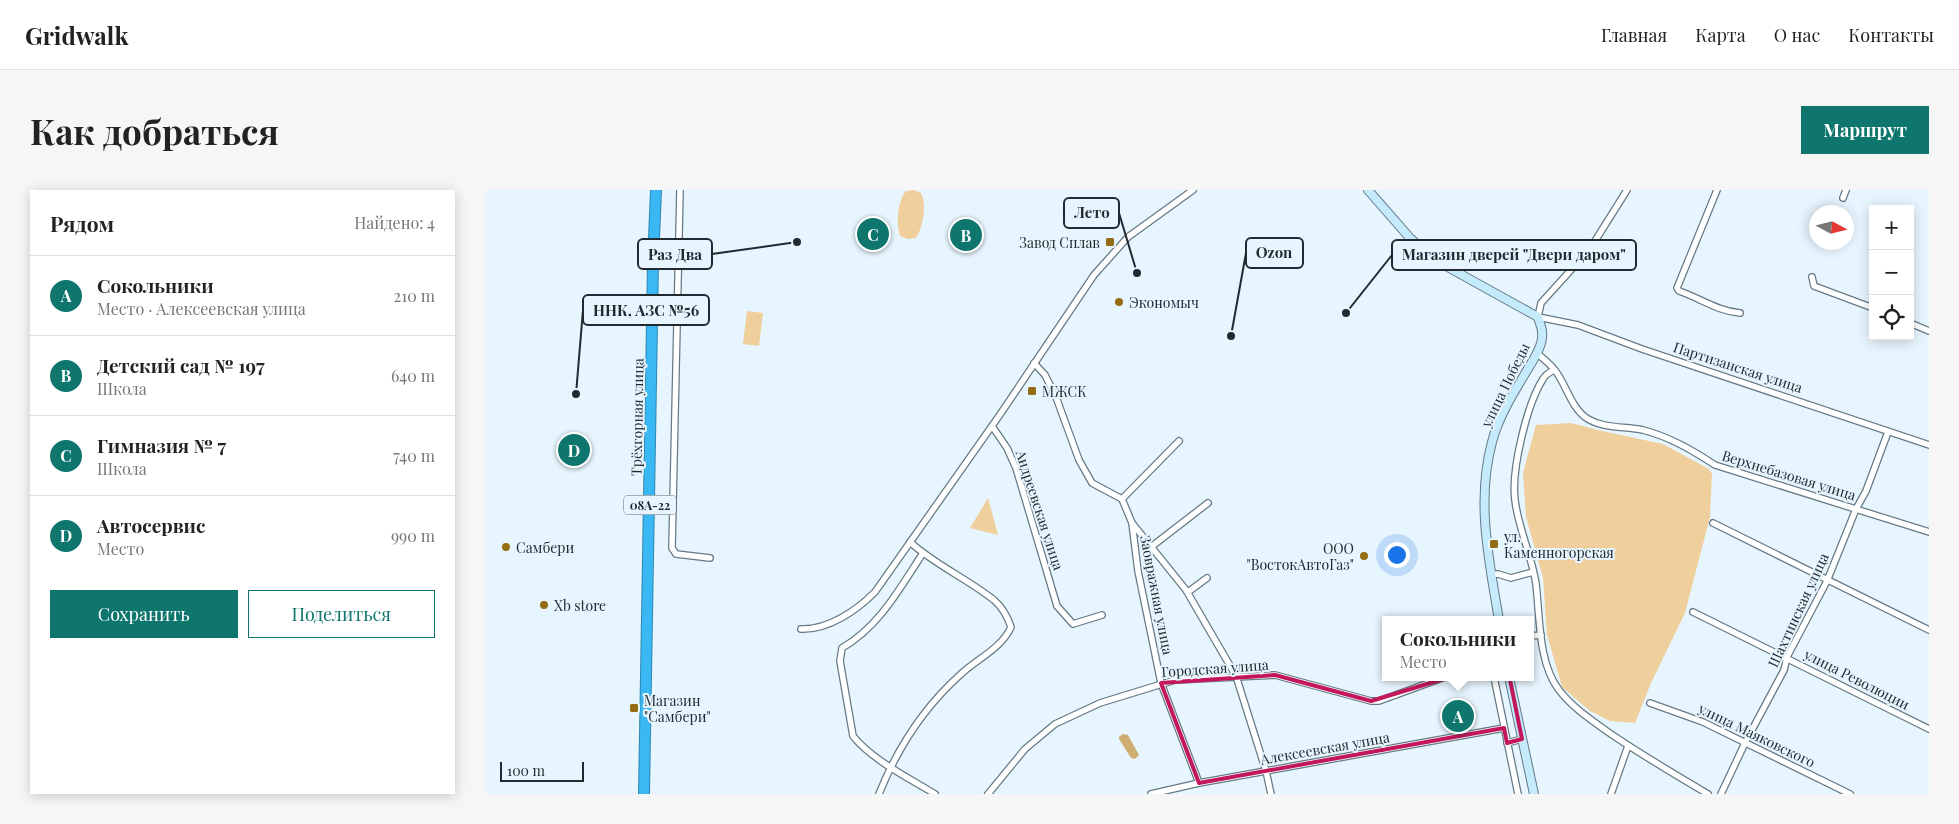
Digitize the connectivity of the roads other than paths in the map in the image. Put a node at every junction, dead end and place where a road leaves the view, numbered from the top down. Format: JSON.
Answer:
{"nodes":[{"id":1,"x":656,"y":190,"type":"edge"},
{"id":2,"x":680,"y":190,"type":"edge"},
{"id":3,"x":1193,"y":190,"type":"edge"},
{"id":4,"x":1369,"y":190,"type":"edge"},
{"id":5,"x":1627,"y":190,"type":"edge"},
{"id":6,"x":1717,"y":190,"type":"edge"},
{"id":7,"x":1846,"y":190,"type":"edge"},
{"id":8,"x":1843,"y":198,"type":"dead end"},
{"id":9,"x":1812,"y":277,"type":"dead end"},
{"id":10,"x":1869,"y":307,"type":"edge"},
{"id":11,"x":1740,"y":313,"type":"dead end"},
{"id":12,"x":1538,"y":317,"type":"junction"},
{"id":13,"x":1914,"y":325,"type":"edge"},
{"id":14,"x":1929,"y":331,"type":"edge"},
{"id":15,"x":1537,"y":353,"type":"junction"},
{"id":16,"x":1035,"y":363,"type":"junction"},
{"id":17,"x":1554,"y":370,"type":"junction"},
{"id":18,"x":992,"y":426,"type":"junction"},
{"id":19,"x":1888,"y":432,"type":"junction"},
{"id":20,"x":1179,"y":441,"type":"dead end"},
{"id":21,"x":1929,"y":445,"type":"edge"},
{"id":22,"x":1123,"y":499,"type":"junction"},
{"id":23,"x":1208,"y":503,"type":"dead end"},
{"id":24,"x":1856,"y":509,"type":"junction"},
{"id":25,"x":1713,"y":523,"type":"dead end"},
{"id":26,"x":1132,"y":524,"type":"junction"},
{"id":27,"x":1929,"y":532,"type":"edge"},
{"id":28,"x":910,"y":542,"type":"junction"},
{"id":29,"x":1151,"y":547,"type":"junction"},
{"id":30,"x":923,"y":553,"type":"junction"},
{"id":31,"x":710,"y":558,"type":"dead end"},
{"id":32,"x":1533,"y":572,"type":"junction"},
{"id":33,"x":1491,"y":575,"type":"junction"},
{"id":34,"x":1207,"y":578,"type":"dead end"},
{"id":35,"x":1827,"y":580,"type":"junction"},
{"id":36,"x":1189,"y":595,"type":"junction"},
{"id":37,"x":1693,"y":612,"type":"dead end"},
{"id":38,"x":1102,"y":615,"type":"dead end"},
{"id":39,"x":1498,"y":616,"type":"edge"},
{"id":40,"x":801,"y":629,"type":"dead end"},
{"id":41,"x":1929,"y":630,"type":"edge"},
{"id":42,"x":1541,"y":635,"type":"junction"},
{"id":43,"x":1534,"y":636,"type":"edge"},
{"id":44,"x":1787,"y":658,"type":"junction"},
{"id":45,"x":1236,"y":676,"type":"junction"},
{"id":46,"x":1434,"y":681,"type":"edge"},
{"id":47,"x":1495,"y":681,"type":"edge"},
{"id":48,"x":1510,"y":681,"type":"edge"},
{"id":49,"x":1161,"y":683,"type":"junction"},
{"id":50,"x":1650,"y":703,"type":"dead end"},
{"id":51,"x":1504,"y":728,"type":"junction"},
{"id":52,"x":1929,"y":730,"type":"edge"},
{"id":53,"x":1522,"y":739,"type":"junction"},
{"id":54,"x":1507,"y":742,"type":"junction"},
{"id":55,"x":1745,"y":743,"type":"junction"},
{"id":56,"x":1628,"y":746,"type":"junction"},
{"id":57,"x":890,"y":766,"type":"junction"},
{"id":58,"x":1266,"y":771,"type":"junction"},
{"id":59,"x":1199,"y":783,"type":"junction"},
{"id":60,"x":644,"y":794,"type":"edge"},
{"id":61,"x":879,"y":794,"type":"edge"},
{"id":62,"x":935,"y":794,"type":"edge"},
{"id":63,"x":988,"y":794,"type":"edge"},
{"id":64,"x":1151,"y":794,"type":"edge"},
{"id":65,"x":1271,"y":794,"type":"edge"},
{"id":66,"x":1518,"y":794,"type":"edge"},
{"id":67,"x":1534,"y":794,"type":"edge"},
{"id":68,"x":1611,"y":794,"type":"edge"},
{"id":69,"x":1707,"y":794,"type":"edge"},
{"id":70,"x":1721,"y":794,"type":"edge"},
{"id":71,"x":1850,"y":794,"type":"edge"}],
"edges":[{"from":1,"to":60,"type":"highway","name":"Трёхгорная улица","number":"08А-22"},
{"from":2,"to":31,"type":"street"},
{"from":3,"to":16,"type":"street"},
{"from":4,"to":12,"type":"street"},
{"from":5,"to":12,"type":"street"},
{"from":6,"to":11,"type":"street"},
{"from":7,"to":8,"type":"street"},
{"from":9,"to":10,"type":"street"},
{"from":12,"to":15,"type":"street","name":"улица Победы"},
{"from":12,"to":19,"type":"street","name":"Партизанская улица"},
{"from":13,"to":14,"type":"street"},
{"from":15,"to":17,"type":"street","name":"Верхнебазовая улица"},
{"from":15,"to":33,"type":"street","name":"улица Победы"},
{"from":16,"to":18,"type":"street"},
{"from":16,"to":22,"type":"street"},
{"from":17,"to":24,"type":"street","name":"Верхнебазовая улица"},
{"from":17,"to":32,"type":"street"},
{"from":18,"to":28,"type":"street"},
{"from":18,"to":38,"type":"street","name":"Андреевская улица"},
{"from":19,"to":21,"type":"street","name":"Партизанская улица"},
{"from":19,"to":24,"type":"street","name":"Шахтинская улица"},
{"from":20,"to":22,"type":"street"},
{"from":22,"to":26,"type":"street"},
{"from":23,"to":29,"type":"street"},
{"from":24,"to":27,"type":"street","name":"Верхнебазовая улица"},
{"from":24,"to":35,"type":"street","name":"Шахтинская улица"},
{"from":25,"to":35,"type":"street"},
{"from":26,"to":29,"type":"street"},
{"from":26,"to":49,"type":"street","name":"Заовражная улица"},
{"from":28,"to":30,"type":"street"},
{"from":28,"to":40,"type":"street"},
{"from":29,"to":36,"type":"street"},
{"from":30,"to":57,"type":"street"},
{"from":30,"to":57,"type":"street"},
{"from":32,"to":33,"type":"street"},
{"from":32,"to":42,"type":"street"},
{"from":33,"to":39,"type":"street","name":"улица Победы"},
{"from":34,"to":36,"type":"street"},
{"from":35,"to":41,"type":"street"},
{"from":35,"to":44,"type":"street","name":"Шахтинская улица"},
{"from":36,"to":45,"type":"street"},
{"from":37,"to":44,"type":"street","name":"улица Революции"},
{"from":42,"to":43,"type":"street"},
{"from":42,"to":56,"type":"street"},
{"from":44,"to":52,"type":"street","name":"улица Революции"},
{"from":44,"to":55,"type":"street","name":"Шахтинская улица"},
{"from":45,"to":46,"type":"street","name":"Городская улица"},
{"from":45,"to":49,"type":"street","name":"Городская улица"},
{"from":45,"to":58,"type":"street"},
{"from":47,"to":51,"type":"street"},
{"from":48,"to":53,"type":"street"},
{"from":49,"to":59,"type":"street","name":"Заовражная улица"},
{"from":49,"to":63,"type":"street","name":"Городская улица"},
{"from":50,"to":55,"type":"street","name":"улица Маяковского"},
{"from":51,"to":54,"type":"street"},
{"from":51,"to":58,"type":"street","name":"Алексеевская улица"},
{"from":53,"to":54,"type":"street"},
{"from":53,"to":67,"type":"street"},
{"from":54,"to":66,"type":"street"},
{"from":55,"to":70,"type":"street","name":"Шахтинская улица"},
{"from":55,"to":71,"type":"street","name":"улица Маяковского"},
{"from":56,"to":68,"type":"street"},
{"from":56,"to":69,"type":"street"},
{"from":57,"to":61,"type":"street"},
{"from":57,"to":62,"type":"street"},
{"from":58,"to":59,"type":"street","name":"Алексеевская улица"},
{"from":58,"to":65,"type":"street"},
{"from":59,"to":64,"type":"street","name":"Алексеевская улица"}]}
